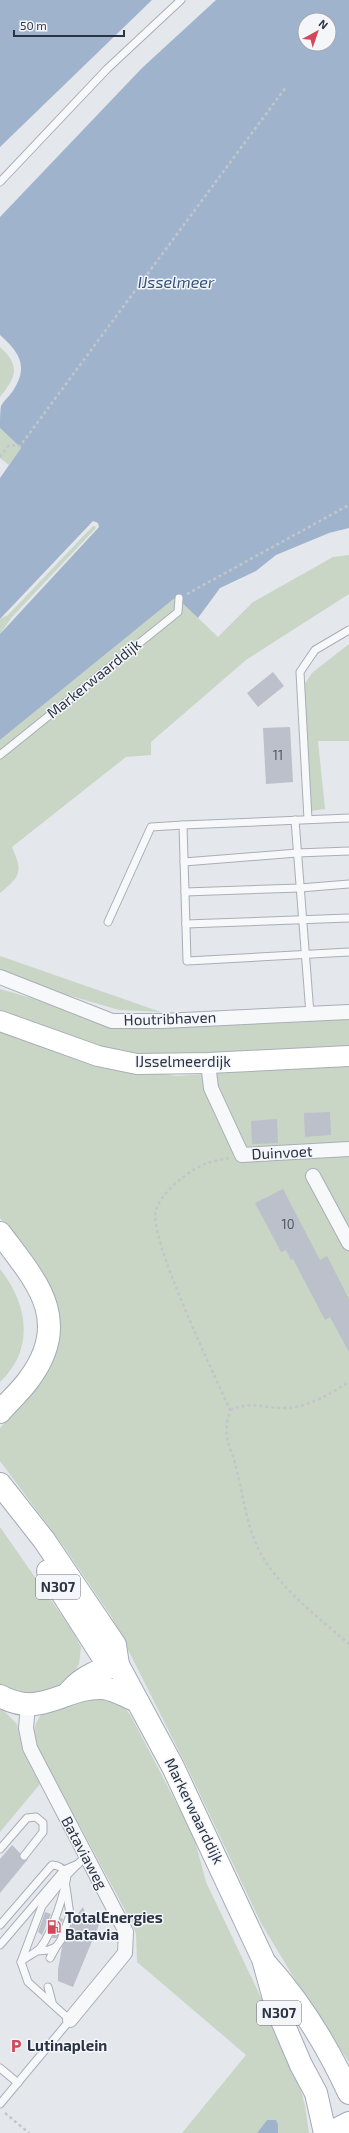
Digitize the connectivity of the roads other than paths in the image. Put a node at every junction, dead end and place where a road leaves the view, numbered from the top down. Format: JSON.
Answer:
{"nodes":[{"id":1,"x":181,"y":0,"type":"edge"},
{"id":2,"x":0,"y":182,"type":"edge"},
{"id":3,"x":179,"y":598,"type":"road end"},
{"id":4,"x":349,"y":630,"type":"edge"},
{"id":5,"x":0,"y":755,"type":"edge"},
{"id":6,"x":349,"y":818,"type":"edge"},
{"id":7,"x":308,"y":819,"type":"junction"},
{"id":8,"x":294,"y":820,"type":"junction"},
{"id":9,"x":183,"y":825,"type":"junction"},
{"id":10,"x":349,"y":851,"type":"edge"},
{"id":11,"x":297,"y":853,"type":"junction"},
{"id":12,"x":184,"y":862,"type":"junction"},
{"id":13,"x":349,"y":884,"type":"edge"},
{"id":14,"x":300,"y":888,"type":"junction"},
{"id":15,"x":185,"y":892,"type":"junction"},
{"id":16,"x":349,"y":918,"type":"edge"},
{"id":17,"x":303,"y":921,"type":"junction"},
{"id":18,"x":108,"y":922,"type":"dead end"},
{"id":19,"x":186,"y":924,"type":"junction"},
{"id":20,"x":349,"y":952,"type":"edge"},
{"id":21,"x":306,"y":954,"type":"junction"},
{"id":22,"x":0,"y":977,"type":"edge"},
{"id":23,"x":349,"y":1012,"type":"edge"},
{"id":24,"x":310,"y":1014,"type":"junction"},
{"id":25,"x":0,"y":1021,"type":"edge"},
{"id":26,"x":349,"y":1056,"type":"edge"},
{"id":27,"x":208,"y":1063,"type":"junction"},
{"id":28,"x":349,"y":1149,"type":"edge"},
{"id":29,"x":313,"y":1176,"type":"dead end"},
{"id":30,"x":343,"y":1218,"type":"edge"},
{"id":31,"x":0,"y":1233,"type":"edge"},
{"id":32,"x":349,"y":1243,"type":"edge"},
{"id":33,"x":8,"y":1397,"type":"edge"},
{"id":34,"x":0,"y":1412,"type":"edge"},
{"id":35,"x":0,"y":1484,"type":"edge"},
{"id":36,"x":0,"y":1506,"type":"edge"},
{"id":37,"x":118,"y":1666,"type":"junction"},
{"id":38,"x":68,"y":1693,"type":"junction"},
{"id":39,"x":0,"y":1696,"type":"edge"},
{"id":40,"x":135,"y":1700,"type":"junction"},
{"id":41,"x":28,"y":1705,"type":"junction"},
{"id":42,"x":0,"y":1849,"type":"edge"},
{"id":43,"x":24,"y":1856,"type":"dead end"},
{"id":44,"x":82,"y":1860,"type":"junction"},
{"id":45,"x":66,"y":1872,"type":"junction"},
{"id":46,"x":66,"y":1886,"type":"junction"},
{"id":47,"x":0,"y":1925,"type":"edge"},
{"id":48,"x":0,"y":1945,"type":"edge"},
{"id":49,"x":56,"y":1946,"type":"junction"},
{"id":50,"x":37,"y":1951,"type":"junction"},
{"id":51,"x":50,"y":1958,"type":"dead end"},
{"id":52,"x":263,"y":1959,"type":"junction"},
{"id":53,"x":21,"y":1962,"type":"junction"},
{"id":54,"x":48,"y":1987,"type":"dead end"},
{"id":55,"x":55,"y":2006,"type":"junction"},
{"id":56,"x":70,"y":2020,"type":"junction"},
{"id":57,"x":331,"y":2054,"type":"junction"},
{"id":58,"x":301,"y":2065,"type":"junction"},
{"id":59,"x":0,"y":2068,"type":"edge"},
{"id":60,"x":349,"y":2075,"type":"edge"},
{"id":61,"x":18,"y":2083,"type":"junction"},
{"id":62,"x":349,"y":2093,"type":"edge"},
{"id":63,"x":0,"y":2104,"type":"edge"},
{"id":64,"x":349,"y":2123,"type":"edge"},
{"id":65,"x":314,"y":2133,"type":"edge"},
{"id":66,"x":325,"y":2133,"type":"edge"},
{"id":67,"x":328,"y":2133,"type":"edge"}],
"edges":[{"from":1,"to":2,"type":"lane"},
{"from":3,"to":5,"type":"lane","name":"Markerwaarddijk"},
{"from":4,"to":7,"type":"lane"},
{"from":6,"to":7,"type":"lane"},
{"from":7,"to":8,"type":"lane"},
{"from":8,"to":9,"type":"lane"},
{"from":8,"to":11,"type":"lane"},
{"from":9,"to":12,"type":"lane"},
{"from":9,"to":18,"type":"lane"},
{"from":10,"to":11,"type":"lane"},
{"from":11,"to":12,"type":"lane"},
{"from":11,"to":14,"type":"lane"},
{"from":12,"to":15,"type":"lane"},
{"from":13,"to":14,"type":"lane"},
{"from":14,"to":15,"type":"lane"},
{"from":14,"to":17,"type":"lane"},
{"from":15,"to":19,"type":"lane"},
{"from":16,"to":17,"type":"lane"},
{"from":17,"to":19,"type":"lane"},
{"from":17,"to":21,"type":"lane"},
{"from":19,"to":21,"type":"lane"},
{"from":20,"to":21,"type":"lane"},
{"from":21,"to":24,"type":"lane"},
{"from":22,"to":24,"type":"street","name":"Houtribhaven"},
{"from":23,"to":24,"type":"street","name":"Houtribhaven"},
{"from":25,"to":27,"type":"street","name":"IJsselmeerdijk"},
{"from":26,"to":27,"type":"street","name":"IJsselmeerdijk"},
{"from":27,"to":28,"type":"street","name":"Duinvoet"},
{"from":29,"to":30,"type":"street","name":"Duinvoet"},
{"from":30,"to":32,"type":"street","name":"Duinvoet"},
{"from":31,"to":33,"type":"main road"},
{"from":33,"to":34,"type":"main road"},
{"from":35,"to":37,"type":"main road","name":"Markerwaarddijk","number":"N307"},
{"from":36,"to":37,"type":"main road","name":"Markerwaarddijk","number":"N307"},
{"from":37,"to":38,"type":"main road"},
{"from":37,"to":40,"type":"main road","name":"Markerwaarddijk","number":"N307"},
{"from":38,"to":40,"type":"main road"},
{"from":38,"to":41,"type":"main road"},
{"from":39,"to":41,"type":"main road"},
{"from":40,"to":52,"type":"main road","name":"Markerwaarddijk","number":"N307"},
{"from":41,"to":44,"type":"street","name":"Bataviaweg"},
{"from":42,"to":43,"type":"lane"},
{"from":44,"to":45,"type":"lane"},
{"from":44,"to":56,"type":"street","name":"Bataviaweg"},
{"from":45,"to":46,"type":"lane"},
{"from":45,"to":47,"type":"lane"},
{"from":45,"to":48,"type":"lane"},
{"from":45,"to":53,"type":"lane"},
{"from":46,"to":49,"type":"lane"},
{"from":46,"to":50,"type":"lane"},
{"from":49,"to":50,"type":"lane"},
{"from":49,"to":51,"type":"lane"},
{"from":50,"to":53,"type":"lane"},
{"from":52,"to":57,"type":"main road","name":"Markerwaarddijk","number":"N307"},
{"from":52,"to":58,"type":"main road","name":"Markerwaarddijk","number":"N307"},
{"from":53,"to":55,"type":"lane"},
{"from":54,"to":55,"type":"lane"},
{"from":55,"to":56,"type":"lane"},
{"from":56,"to":61,"type":"lane","name":"Bataviaweg"},
{"from":57,"to":60,"type":"main road","number":"N307"},
{"from":57,"to":62,"type":"main road","name":"Markerwaarddijk","number":"N307"},
{"from":58,"to":65,"type":"main road","name":"Markerwaarddijk","number":"N307"},
{"from":58,"to":66,"type":"main road","name":"Markerwaarddijk","number":"N307"},
{"from":59,"to":61,"type":"lane"},
{"from":61,"to":63,"type":"lane","name":"Bataviaweg"},
{"from":64,"to":67,"type":"main road"}]}
